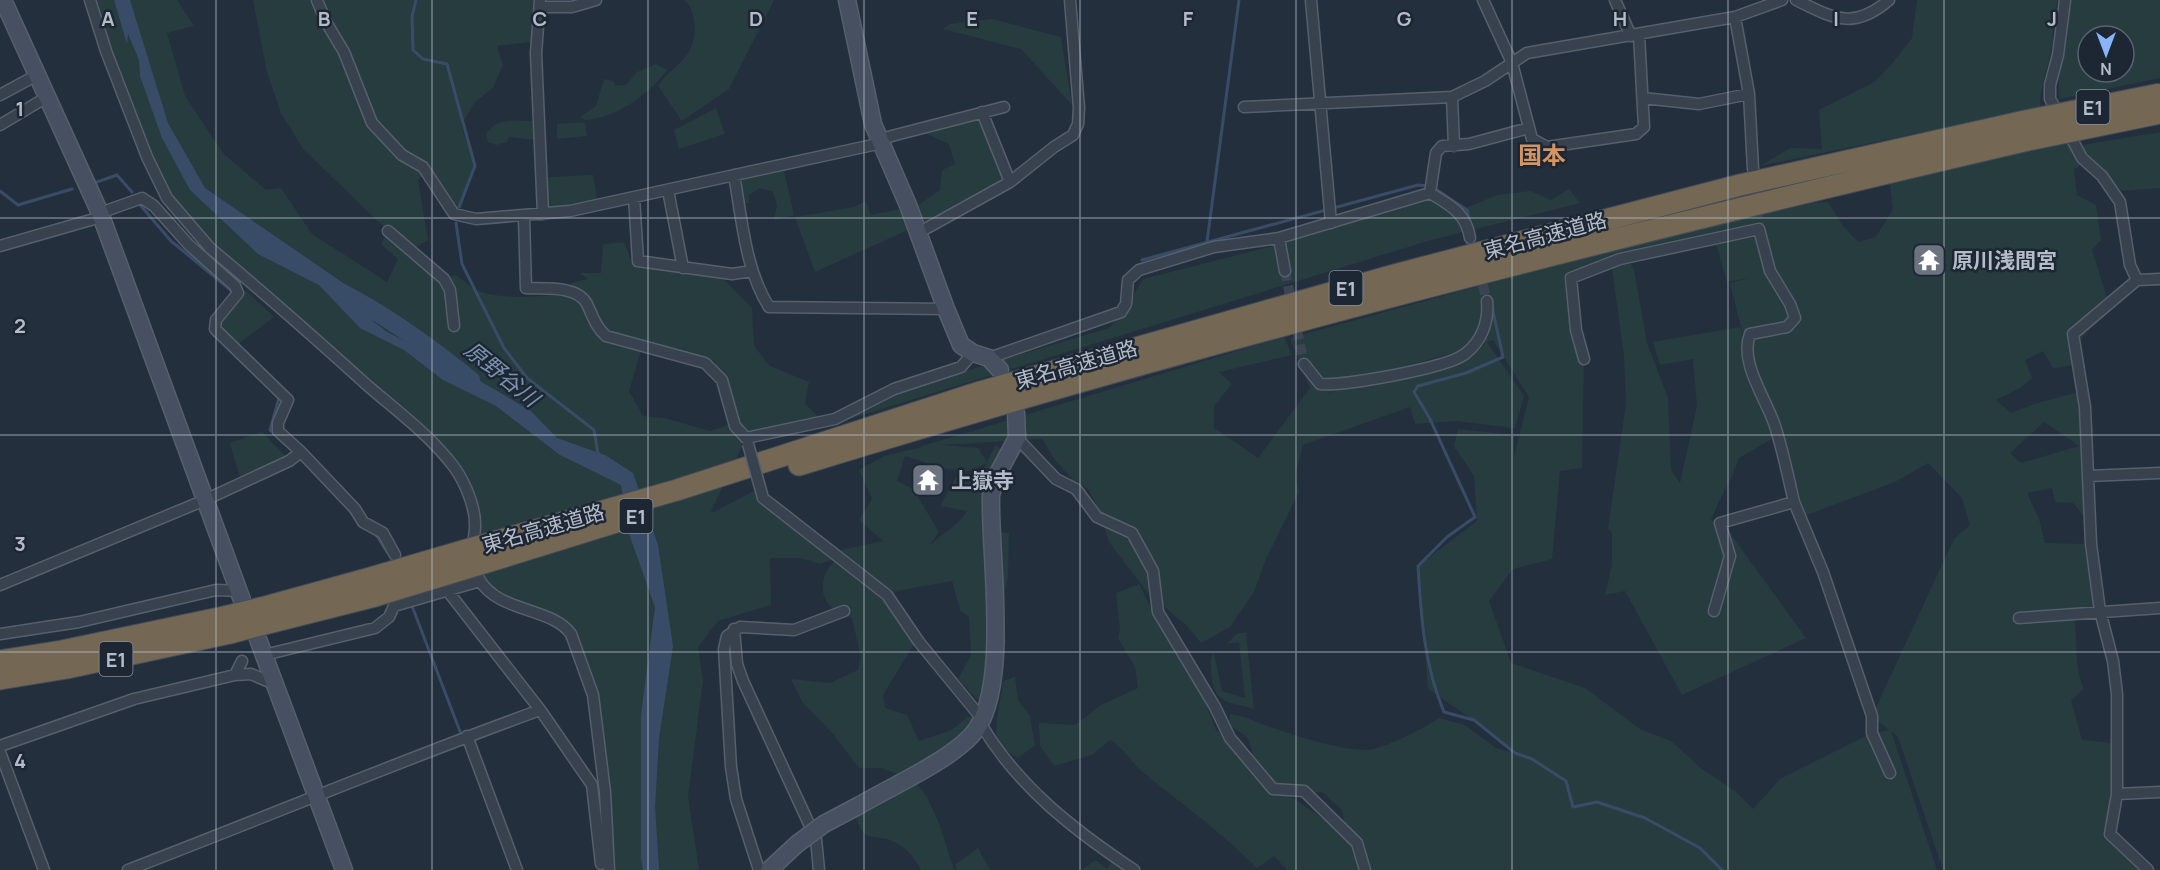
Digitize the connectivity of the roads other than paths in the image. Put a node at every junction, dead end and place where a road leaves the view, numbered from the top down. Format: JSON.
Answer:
{"nodes":[{"id":1,"x":3,"y":0,"type":"edge"},
{"id":2,"x":90,"y":0,"type":"edge"},
{"id":3,"x":317,"y":0,"type":"edge"},
{"id":4,"x":596,"y":0,"type":"edge"},
{"id":5,"x":847,"y":0,"type":"edge"},
{"id":6,"x":1070,"y":0,"type":"edge"},
{"id":7,"x":1311,"y":0,"type":"edge"},
{"id":8,"x":1483,"y":0,"type":"edge"},
{"id":9,"x":1616,"y":0,"type":"edge"},
{"id":10,"x":1782,"y":0,"type":"edge"},
{"id":11,"x":1796,"y":0,"type":"edge"},
{"id":12,"x":1889,"y":0,"type":"edge"},
{"id":13,"x":2065,"y":0,"type":"edge"},
{"id":14,"x":540,"y":3,"type":"edge"},
{"id":15,"x":1735,"y":17,"type":"junction"},
{"id":16,"x":1635,"y":35,"type":"junction"},
{"id":17,"x":1512,"y":63,"type":"junction"},
{"id":18,"x":37,"y":75,"type":"junction"},
{"id":19,"x":1749,"y":94,"type":"junction"},
{"id":20,"x":2160,"y":94,"type":"edge"},
{"id":21,"x":0,"y":95,"type":"edge"},
{"id":22,"x":47,"y":97,"type":"junction"},
{"id":23,"x":1452,"y":97,"type":"junction"},
{"id":24,"x":1642,"y":98,"type":"junction"},
{"id":25,"x":1321,"y":105,"type":"junction"},
{"id":26,"x":1004,"y":107,"type":"dead end"},
{"id":27,"x":1244,"y":107,"type":"dead end"},
{"id":28,"x":982,"y":112,"type":"junction"},
{"id":29,"x":2160,"y":113,"type":"edge"},
{"id":30,"x":0,"y":125,"type":"edge"},
{"id":31,"x":1529,"y":128,"type":"junction"},
{"id":32,"x":2027,"y":131,"type":"junction"},
{"id":33,"x":881,"y":141,"type":"junction"},
{"id":34,"x":1454,"y":146,"type":"junction"},
{"id":35,"x":1753,"y":169,"type":"tunnel mouth"},
{"id":36,"x":734,"y":175,"type":"junction"},
{"id":37,"x":1010,"y":183,"type":"junction"},
{"id":38,"x":668,"y":189,"type":"junction"},
{"id":39,"x":1430,"y":193,"type":"junction"},
{"id":40,"x":633,"y":197,"type":"junction"},
{"id":41,"x":543,"y":214,"type":"junction"},
{"id":42,"x":101,"y":215,"type":"junction"},
{"id":43,"x":524,"y":217,"type":"junction"},
{"id":44,"x":1331,"y":223,"type":"junction"},
{"id":45,"x":388,"y":231,"type":"dead end"},
{"id":46,"x":918,"y":233,"type":"junction"},
{"id":47,"x":1279,"y":238,"type":"junction"},
{"id":48,"x":1470,"y":238,"type":"dead end"},
{"id":49,"x":0,"y":246,"type":"edge"},
{"id":50,"x":683,"y":268,"type":"junction"},
{"id":51,"x":752,"y":271,"type":"junction"},
{"id":52,"x":1286,"y":272,"type":"tunnel mouth"},
{"id":53,"x":2160,"y":279,"type":"edge"},
{"id":54,"x":2137,"y":280,"type":"junction"},
{"id":55,"x":1487,"y":301,"type":"tunnel mouth"},
{"id":56,"x":946,"y":309,"type":"junction"},
{"id":57,"x":454,"y":326,"type":"dead end"},
{"id":58,"x":973,"y":353,"type":"junction"},
{"id":59,"x":1584,"y":359,"type":"dead end"},
{"id":60,"x":995,"y":364,"type":"joint"},
{"id":61,"x":1304,"y":364,"type":"tunnel mouth"},
{"id":62,"x":1016,"y":413,"type":"dead end"},
{"id":63,"x":1017,"y":438,"type":"junction"},
{"id":64,"x":747,"y":441,"type":"junction"},
{"id":65,"x":301,"y":452,"type":"junction"},
{"id":66,"x":2160,"y":473,"type":"edge"},
{"id":67,"x":2088,"y":476,"type":"junction"},
{"id":68,"x":205,"y":500,"type":"junction"},
{"id":69,"x":1794,"y":502,"type":"junction"},
{"id":70,"x":395,"y":555,"type":"dead end"},
{"id":71,"x":483,"y":563,"type":"junction"},
{"id":72,"x":0,"y":585,"type":"edge"},
{"id":73,"x":447,"y":590,"type":"junction"},
{"id":74,"x":2160,"y":608,"type":"edge"},
{"id":75,"x":844,"y":611,"type":"dead end"},
{"id":76,"x":1714,"y":611,"type":"dead end"},
{"id":77,"x":2100,"y":611,"type":"junction"},
{"id":78,"x":2019,"y":618,"type":"dead end"},
{"id":79,"x":254,"y":620,"type":"junction"},
{"id":80,"x":227,"y":625,"type":"junction"},
{"id":81,"x":734,"y":629,"type":"junction"},
{"id":82,"x":0,"y":634,"type":"edge"},
{"id":83,"x":0,"y":661,"type":"edge"},
{"id":84,"x":242,"y":661,"type":"dead end"},
{"id":85,"x":235,"y":675,"type":"junction"},
{"id":86,"x":0,"y":679,"type":"edge"},
{"id":87,"x":274,"y":684,"type":"junction"},
{"id":88,"x":540,"y":710,"type":"junction"},
{"id":89,"x":982,"y":722,"type":"junction"},
{"id":90,"x":467,"y":736,"type":"junction"},
{"id":91,"x":0,"y":746,"type":"edge"},
{"id":92,"x":0,"y":752,"type":"edge"},
{"id":93,"x":1890,"y":772,"type":"dead end"},
{"id":94,"x":2160,"y":792,"type":"edge"},
{"id":95,"x":2117,"y":794,"type":"junction"},
{"id":96,"x":317,"y":798,"type":"junction"},
{"id":97,"x":44,"y":870,"type":"edge"},
{"id":98,"x":128,"y":870,"type":"edge"},
{"id":99,"x":344,"y":870,"type":"edge"},
{"id":100,"x":517,"y":870,"type":"edge"},
{"id":101,"x":602,"y":870,"type":"edge"},
{"id":102,"x":609,"y":870,"type":"edge"},
{"id":103,"x":759,"y":870,"type":"edge"},
{"id":104,"x":769,"y":870,"type":"edge"},
{"id":105,"x":819,"y":870,"type":"edge"},
{"id":106,"x":1134,"y":870,"type":"edge"},
{"id":107,"x":1365,"y":870,"type":"edge"},
{"id":108,"x":2148,"y":870,"type":"edge"}],
"edges":[{"from":1,"to":18,"type":"street"},
{"from":2,"to":71,"type":"street"},
{"from":3,"to":43,"type":"street"},
{"from":4,"to":14,"type":"street"},
{"from":5,"to":33,"type":"street"},
{"from":6,"to":37,"type":"street"},
{"from":7,"to":25,"type":"street"},
{"from":8,"to":17,"type":"street"},
{"from":9,"to":16,"type":"street"},
{"from":10,"to":15,"type":"street"},
{"from":11,"to":12,"type":"street"},
{"from":13,"to":54,"type":"street"},
{"from":14,"to":41,"type":"street"},
{"from":15,"to":16,"type":"street"},
{"from":15,"to":19,"type":"street"},
{"from":16,"to":17,"type":"street"},
{"from":16,"to":24,"type":"street"},
{"from":17,"to":23,"type":"street"},
{"from":17,"to":31,"type":"street"},
{"from":18,"to":21,"type":"street"},
{"from":18,"to":22,"type":"street"},
{"from":19,"to":24,"type":"street"},
{"from":19,"to":35,"type":"street"},
{"from":20,"to":32,"type":"highway","name":"東名高速道路","number":"E1","bridge":true},
{"from":22,"to":30,"type":"street"},
{"from":22,"to":42,"type":"street"},
{"from":23,"to":25,"type":"street"},
{"from":23,"to":34,"type":"street"},
{"from":24,"to":31,"type":"street"},
{"from":25,"to":27,"type":"street"},
{"from":25,"to":44,"type":"street"},
{"from":26,"to":28,"type":"street"},
{"from":28,"to":33,"type":"street"},
{"from":28,"to":37,"type":"street"},
{"from":29,"to":32,"type":"highway","name":"東名高速道路","number":"E1","bridge":true},
{"from":31,"to":34,"type":"street"},
{"from":32,"to":71,"type":"highway","name":"東名高速道路","number":"E1"},
{"from":33,"to":36,"type":"street"},
{"from":33,"to":46,"type":"street"},
{"from":34,"to":39,"type":"street"},
{"from":36,"to":38,"type":"street"},
{"from":36,"to":51,"type":"street"},
{"from":37,"to":46,"type":"street"},
{"from":38,"to":40,"type":"street"},
{"from":38,"to":50,"type":"street"},
{"from":39,"to":44,"type":"street"},
{"from":39,"to":48,"type":"street"},
{"from":40,"to":41,"type":"street"},
{"from":40,"to":50,"type":"street"},
{"from":41,"to":43,"type":"street"},
{"from":42,"to":49,"type":"street"},
{"from":42,"to":65,"type":"street"},
{"from":42,"to":68,"type":"street"},
{"from":43,"to":64,"type":"street"},
{"from":44,"to":47,"type":"street"},
{"from":45,"to":57,"type":"street"},
{"from":46,"to":56,"type":"street"},
{"from":47,"to":52,"type":"street"},
{"from":47,"to":60,"type":"street"},
{"from":50,"to":51,"type":"street"},
{"from":51,"to":56,"type":"street"},
{"from":53,"to":54,"type":"street"},
{"from":54,"to":67,"type":"street"},
{"from":55,"to":61,"type":"street"},
{"from":56,"to":58,"type":"street"},
{"from":58,"to":60,"type":"street"},
{"from":58,"to":64,"type":"street"},
{"from":59,"to":69,"type":"street"},
{"from":62,"to":63,"type":"street"},
{"from":63,"to":89,"type":"street"},
{"from":63,"to":107,"type":"street"},
{"from":64,"to":89,"type":"street","bridge":true},
{"from":65,"to":68,"type":"street"},
{"from":65,"to":70,"type":"street"},
{"from":66,"to":67,"type":"street"},
{"from":67,"to":77,"type":"street"},
{"from":68,"to":72,"type":"street"},
{"from":68,"to":79,"type":"street"},
{"from":69,"to":76,"type":"street"},
{"from":69,"to":93,"type":"street"},
{"from":71,"to":73,"type":"street"},
{"from":71,"to":79,"type":"highway","name":"東名高速道路","number":"E1","bridge":true},
{"from":71,"to":102,"type":"street"},
{"from":73,"to":79,"type":"street"},
{"from":73,"to":88,"type":"street"},
{"from":74,"to":77,"type":"street"},
{"from":75,"to":81,"type":"street"},
{"from":77,"to":78,"type":"street"},
{"from":77,"to":95,"type":"street"},
{"from":79,"to":80,"type":"highway","name":"東名高速道路","number":"E1","bridge":true},
{"from":79,"to":82,"type":"street"},
{"from":79,"to":87,"type":"street"},
{"from":80,"to":83,"type":"highway","name":"東名高速道路","number":"E1"},
{"from":80,"to":86,"type":"highway","name":"東名高速道路","number":"E1"},
{"from":81,"to":103,"type":"street"},
{"from":81,"to":105,"type":"street"},
{"from":84,"to":85,"type":"street"},
{"from":85,"to":87,"type":"street"},
{"from":85,"to":91,"type":"street"},
{"from":87,"to":96,"type":"street"},
{"from":88,"to":90,"type":"street"},
{"from":88,"to":101,"type":"street"},
{"from":89,"to":104,"type":"street","bridge":true},
{"from":89,"to":106,"type":"street"},
{"from":90,"to":96,"type":"street"},
{"from":90,"to":100,"type":"street"},
{"from":92,"to":97,"type":"street"},
{"from":94,"to":95,"type":"street"},
{"from":95,"to":108,"type":"street"},
{"from":96,"to":98,"type":"street"},
{"from":96,"to":99,"type":"street"}]}
